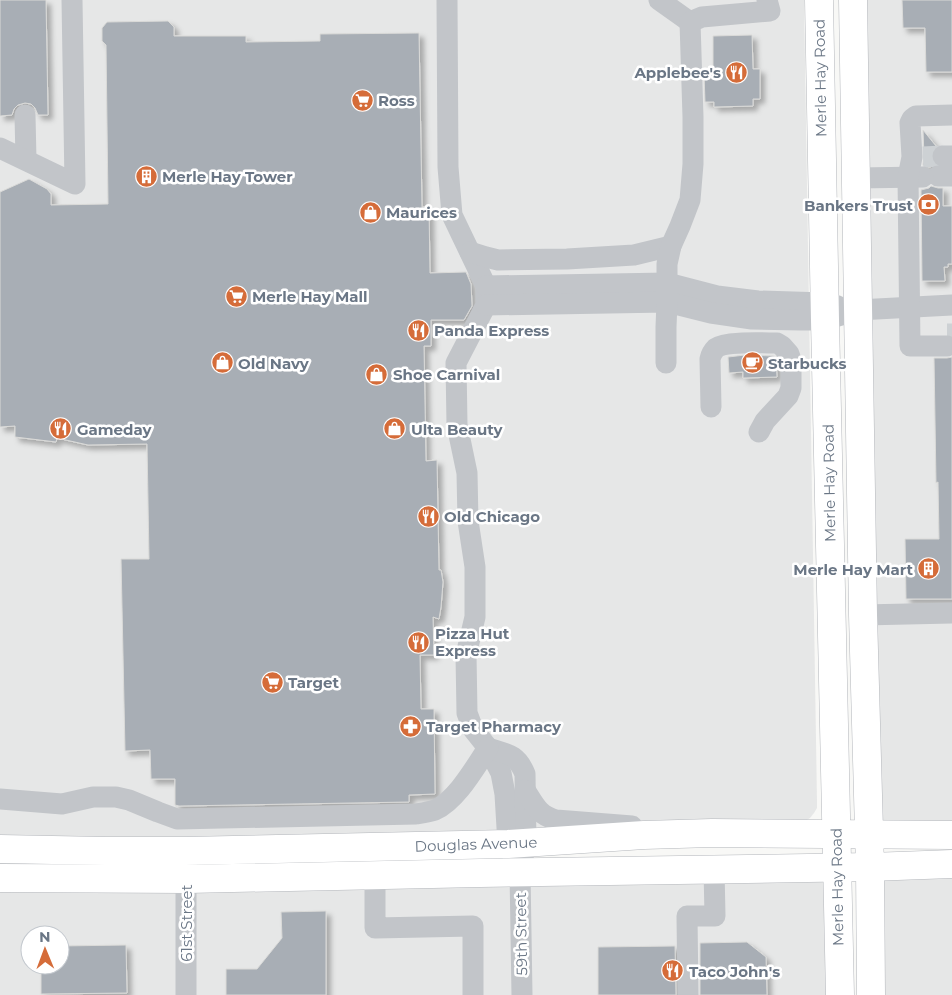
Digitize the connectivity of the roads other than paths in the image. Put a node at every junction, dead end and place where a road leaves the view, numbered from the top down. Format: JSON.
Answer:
{"nodes":[{"id":1,"x":72,"y":0,"type":"edge"},
{"id":2,"x":447,"y":0,"type":"edge"},
{"id":3,"x":659,"y":0,"type":"edge"},
{"id":4,"x":768,"y":0,"type":"edge"},
{"id":5,"x":819,"y":0,"type":"edge"},
{"id":6,"x":853,"y":0,"type":"edge"},
{"id":7,"x":690,"y":22,"type":"junction"},
{"id":8,"x":25,"y":115,"type":"dead end"},
{"id":9,"x":952,"y":115,"type":"edge"},
{"id":10,"x":0,"y":148,"type":"edge"},
{"id":11,"x":26,"y":160,"type":"junction"},
{"id":12,"x":931,"y":167,"type":"edge"},
{"id":13,"x":857,"y":178,"type":"junction"},
{"id":14,"x":671,"y":246,"type":"junction"},
{"id":15,"x":470,"y":252,"type":"junction"},
{"id":16,"x":567,"y":260,"type":"junction"},
{"id":17,"x":528,"y":286,"type":"junction"},
{"id":18,"x":667,"y":293,"type":"junction"},
{"id":19,"x":486,"y":296,"type":"junction"},
{"id":20,"x":952,"y":305,"type":"edge"},
{"id":21,"x":909,"y":307,"type":"junction"},
{"id":22,"x":858,"y":310,"type":"junction"},
{"id":23,"x":825,"y":311,"type":"junction"},
{"id":24,"x":947,"y":340,"type":"dead end"},
{"id":25,"x":666,"y":363,"type":"dead end"},
{"id":26,"x":711,"y":407,"type":"dead end"},
{"id":27,"x":759,"y":432,"type":"dead end"},
{"id":28,"x":952,"y":613,"type":"edge"},
{"id":29,"x":863,"y":615,"type":"junction"},
{"id":30,"x":488,"y":748,"type":"junction"},
{"id":31,"x":525,"y":790,"type":"junction"},
{"id":32,"x":0,"y":799,"type":"edge"},
{"id":33,"x":712,"y":833,"type":"junction"},
{"id":34,"x":836,"y":834,"type":"junction"},
{"id":35,"x":869,"y":834,"type":"junction"},
{"id":36,"x":952,"y":835,"type":"edge"},
{"id":37,"x":517,"y":843,"type":"junction"},
{"id":38,"x":0,"y":850,"type":"edge"},
{"id":39,"x":186,"y":851,"type":"junction"},
{"id":40,"x":952,"y":864,"type":"edge"},
{"id":41,"x":870,"y":867,"type":"junction"},
{"id":42,"x":837,"y":868,"type":"junction"},
{"id":43,"x":714,"y":869,"type":"junction"},
{"id":44,"x":520,"y":872,"type":"junction"},
{"id":45,"x":375,"y":875,"type":"junction"},
{"id":46,"x":0,"y":878,"type":"edge"},
{"id":47,"x":186,"y":879,"type":"junction"},
{"id":48,"x":186,"y":995,"type":"edge"},
{"id":49,"x":473,"y":995,"type":"edge"},
{"id":50,"x":522,"y":995,"type":"edge"},
{"id":51,"x":688,"y":995,"type":"edge"},
{"id":52,"x":840,"y":995,"type":"edge"},
{"id":53,"x":872,"y":995,"type":"edge"}],
"edges":[{"from":1,"to":11,"type":"street"},
{"from":2,"to":15,"type":"street"},
{"from":3,"to":7,"type":"street"},
{"from":4,"to":7,"type":"street"},
{"from":5,"to":23,"type":"main road","name":"Merle Hay Road"},
{"from":6,"to":13,"type":"main road"},
{"from":7,"to":14,"type":"street"},
{"from":8,"to":11,"type":"street"},
{"from":9,"to":12,"type":"street"},
{"from":10,"to":11,"type":"street"},
{"from":12,"to":13,"type":"street"},
{"from":12,"to":21,"type":"street"},
{"from":13,"to":22,"type":"main road"},
{"from":14,"to":16,"type":"street"},
{"from":14,"to":18,"type":"street"},
{"from":15,"to":16,"type":"street"},
{"from":15,"to":19,"type":"street"},
{"from":16,"to":17,"type":"street"},
{"from":17,"to":18,"type":"street"},
{"from":17,"to":19,"type":"street"},
{"from":18,"to":19,"type":"street"},
{"from":18,"to":23,"type":"street"},
{"from":18,"to":25,"type":"street"},
{"from":19,"to":30,"type":"street"},
{"from":20,"to":21,"type":"street"},
{"from":21,"to":22,"type":"street"},
{"from":21,"to":24,"type":"street"},
{"from":22,"to":23,"type":"street"},
{"from":22,"to":29,"type":"main road"},
{"from":23,"to":34,"type":"main road","name":"Merle Hay Road"},
{"from":26,"to":27,"type":"street"},
{"from":28,"to":29,"type":"street"},
{"from":29,"to":35,"type":"main road"},
{"from":30,"to":31,"type":"street"},
{"from":30,"to":32,"type":"street"},
{"from":30,"to":37,"type":"street"},
{"from":31,"to":33,"type":"street"},
{"from":31,"to":37,"type":"street"},
{"from":33,"to":34,"type":"main road","name":"Douglas Avenue"},
{"from":33,"to":37,"type":"main road","name":"Douglas Avenue"},
{"from":34,"to":35,"type":"main road","name":"Douglas Avenue"},
{"from":34,"to":42,"type":"main road","name":"Merle Hay Road"},
{"from":35,"to":36,"type":"main road","name":"Douglas Avenue"},
{"from":35,"to":41,"type":"main road"},
{"from":37,"to":39,"type":"main road","name":"Douglas Avenue"},
{"from":37,"to":44,"type":"street","name":"59th Street"},
{"from":38,"to":39,"type":"main road","name":"Douglas Avenue"},
{"from":39,"to":47,"type":"street","name":"61st Street"},
{"from":40,"to":41,"type":"main road","name":"Douglas Avenue"},
{"from":41,"to":42,"type":"main road","name":"Douglas Avenue"},
{"from":41,"to":53,"type":"main road"},
{"from":42,"to":43,"type":"main road","name":"Douglas Avenue"},
{"from":42,"to":52,"type":"main road","name":"Merle Hay Road"},
{"from":43,"to":44,"type":"main road","name":"Douglas Avenue"},
{"from":43,"to":51,"type":"street"},
{"from":44,"to":45,"type":"main road","name":"Douglas Avenue"},
{"from":44,"to":50,"type":"street","name":"59th Street"},
{"from":45,"to":47,"type":"main road","name":"Douglas Avenue"},
{"from":45,"to":49,"type":"street"},
{"from":46,"to":47,"type":"main road","name":"Douglas Avenue"},
{"from":47,"to":48,"type":"street","name":"61st Street"}]}
